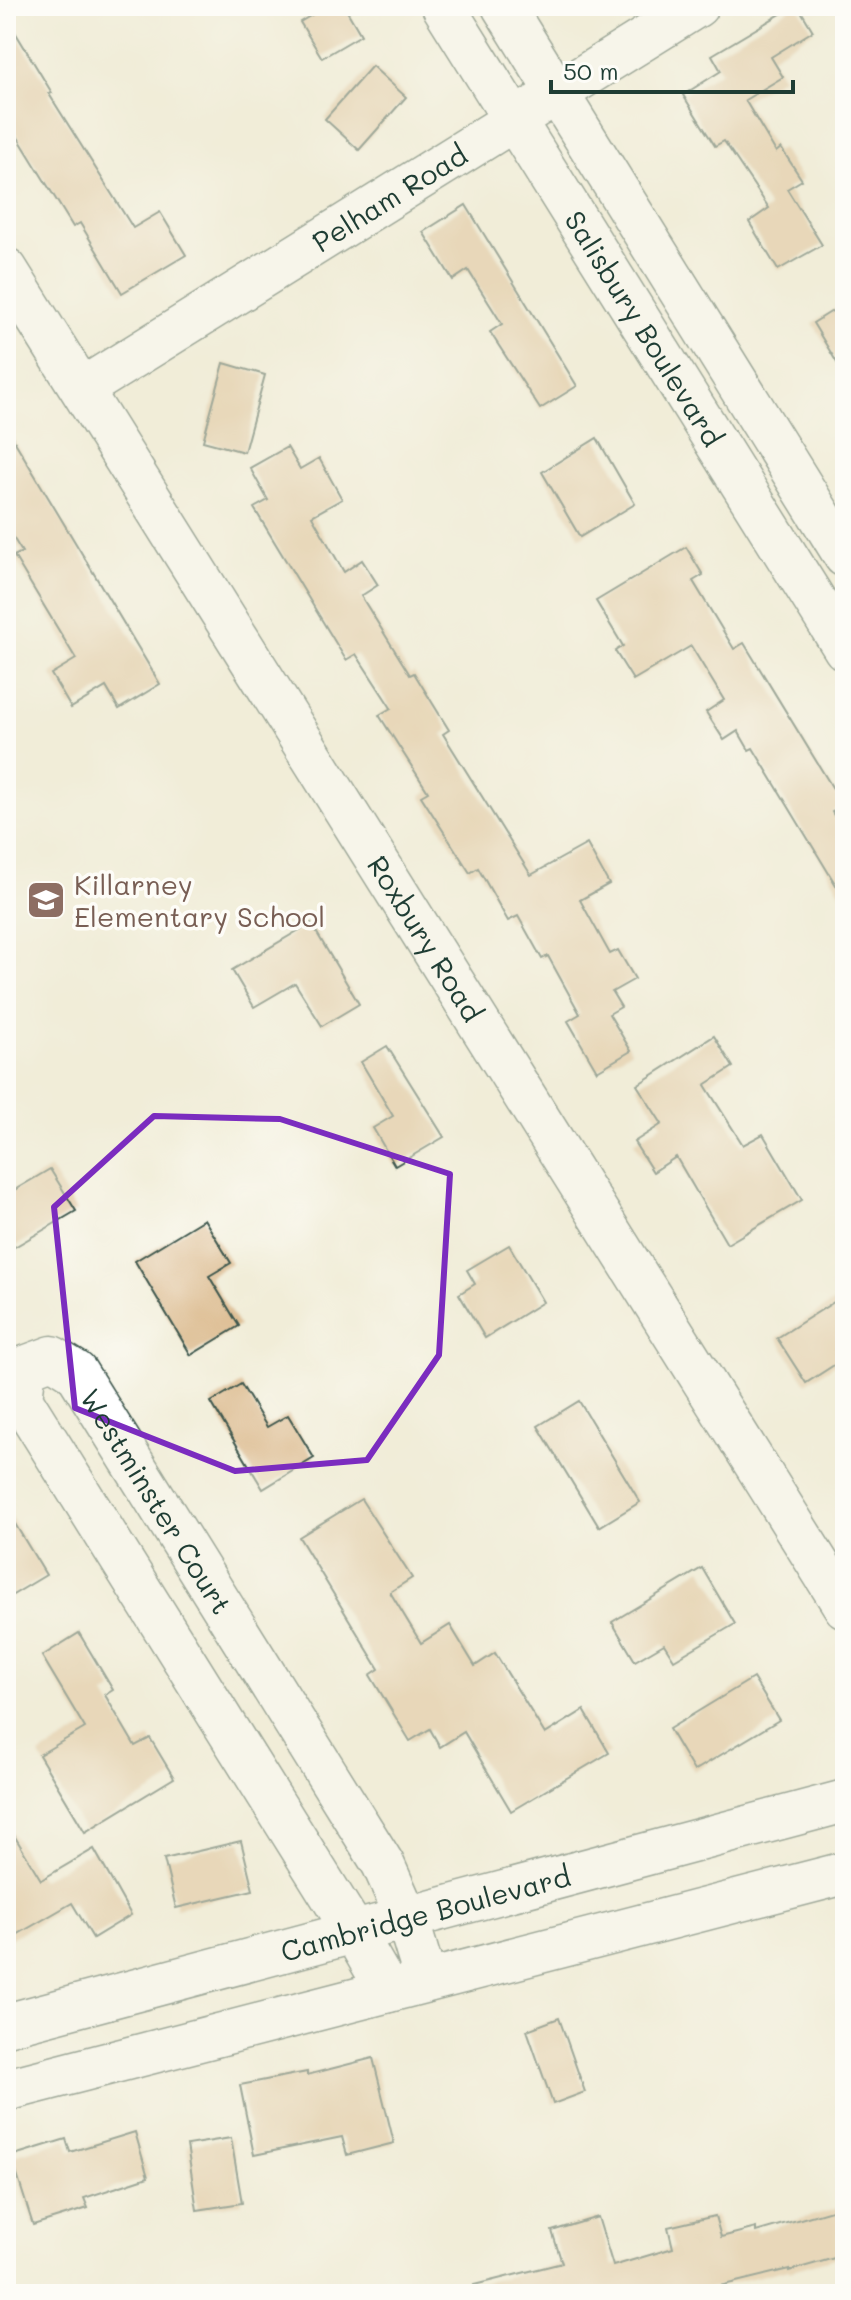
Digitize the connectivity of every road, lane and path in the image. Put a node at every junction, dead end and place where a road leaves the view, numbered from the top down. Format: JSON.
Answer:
{"nodes":[{"id":1,"x":443,"y":6,"type":"edge"},
{"id":2,"x":503,"y":6,"type":"edge"},
{"id":3,"x":697,"y":6,"type":"edge"},
{"id":4,"x":557,"y":92,"type":"junction"},
{"id":5,"x":513,"y":119,"type":"junction"},
{"id":6,"x":6,"y":269,"type":"edge"},
{"id":7,"x":82,"y":389,"type":"junction"},
{"id":8,"x":845,"y":556,"type":"edge"},
{"id":9,"x":845,"y":649,"type":"edge"},
{"id":10,"x":845,"y":1607,"type":"edge"},
{"id":11,"x":845,"y":1801,"type":"edge"},
{"id":12,"x":845,"y":1873,"type":"edge"},
{"id":13,"x":407,"y":1918,"type":"junction"},
{"id":14,"x":354,"y":1932,"type":"junction"},
{"id":15,"x":407,"y":1986,"type":"junction"},
{"id":16,"x":6,"y":2025,"type":"edge"},
{"id":17,"x":6,"y":2090,"type":"edge"}],
"edges":[{"from":1,"to":5,"type":"street","name":"Salisbury Boulevard"},
{"from":2,"to":4,"type":"street","name":"Salisbury Boulevard"},
{"from":3,"to":4,"type":"street","name":"Pelham Road"},
{"from":4,"to":5,"type":"street","name":"Pelham Road"},
{"from":4,"to":8,"type":"street","name":"Salisbury Boulevard"},
{"from":5,"to":7,"type":"street","name":"Pelham Road"},
{"from":5,"to":9,"type":"street","name":"Salisbury Boulevard"},
{"from":6,"to":7,"type":"street","name":"Roxbury Road"},
{"from":7,"to":10,"type":"street","name":"Roxbury Road"},
{"from":11,"to":13,"type":"street","name":"Cambridge Boulevard"},
{"from":12,"to":15,"type":"street"},
{"from":13,"to":14,"type":"street","name":"Cambridge Boulevard"},
{"from":13,"to":14,"type":"street","name":"Westminster Court"},
{"from":13,"to":15,"type":"street","name":"Westminster Court"},
{"from":14,"to":15,"type":"street","name":"Westminster Court"},
{"from":14,"to":16,"type":"street","name":"Cambridge Boulevard"},
{"from":15,"to":17,"type":"street"}]}
